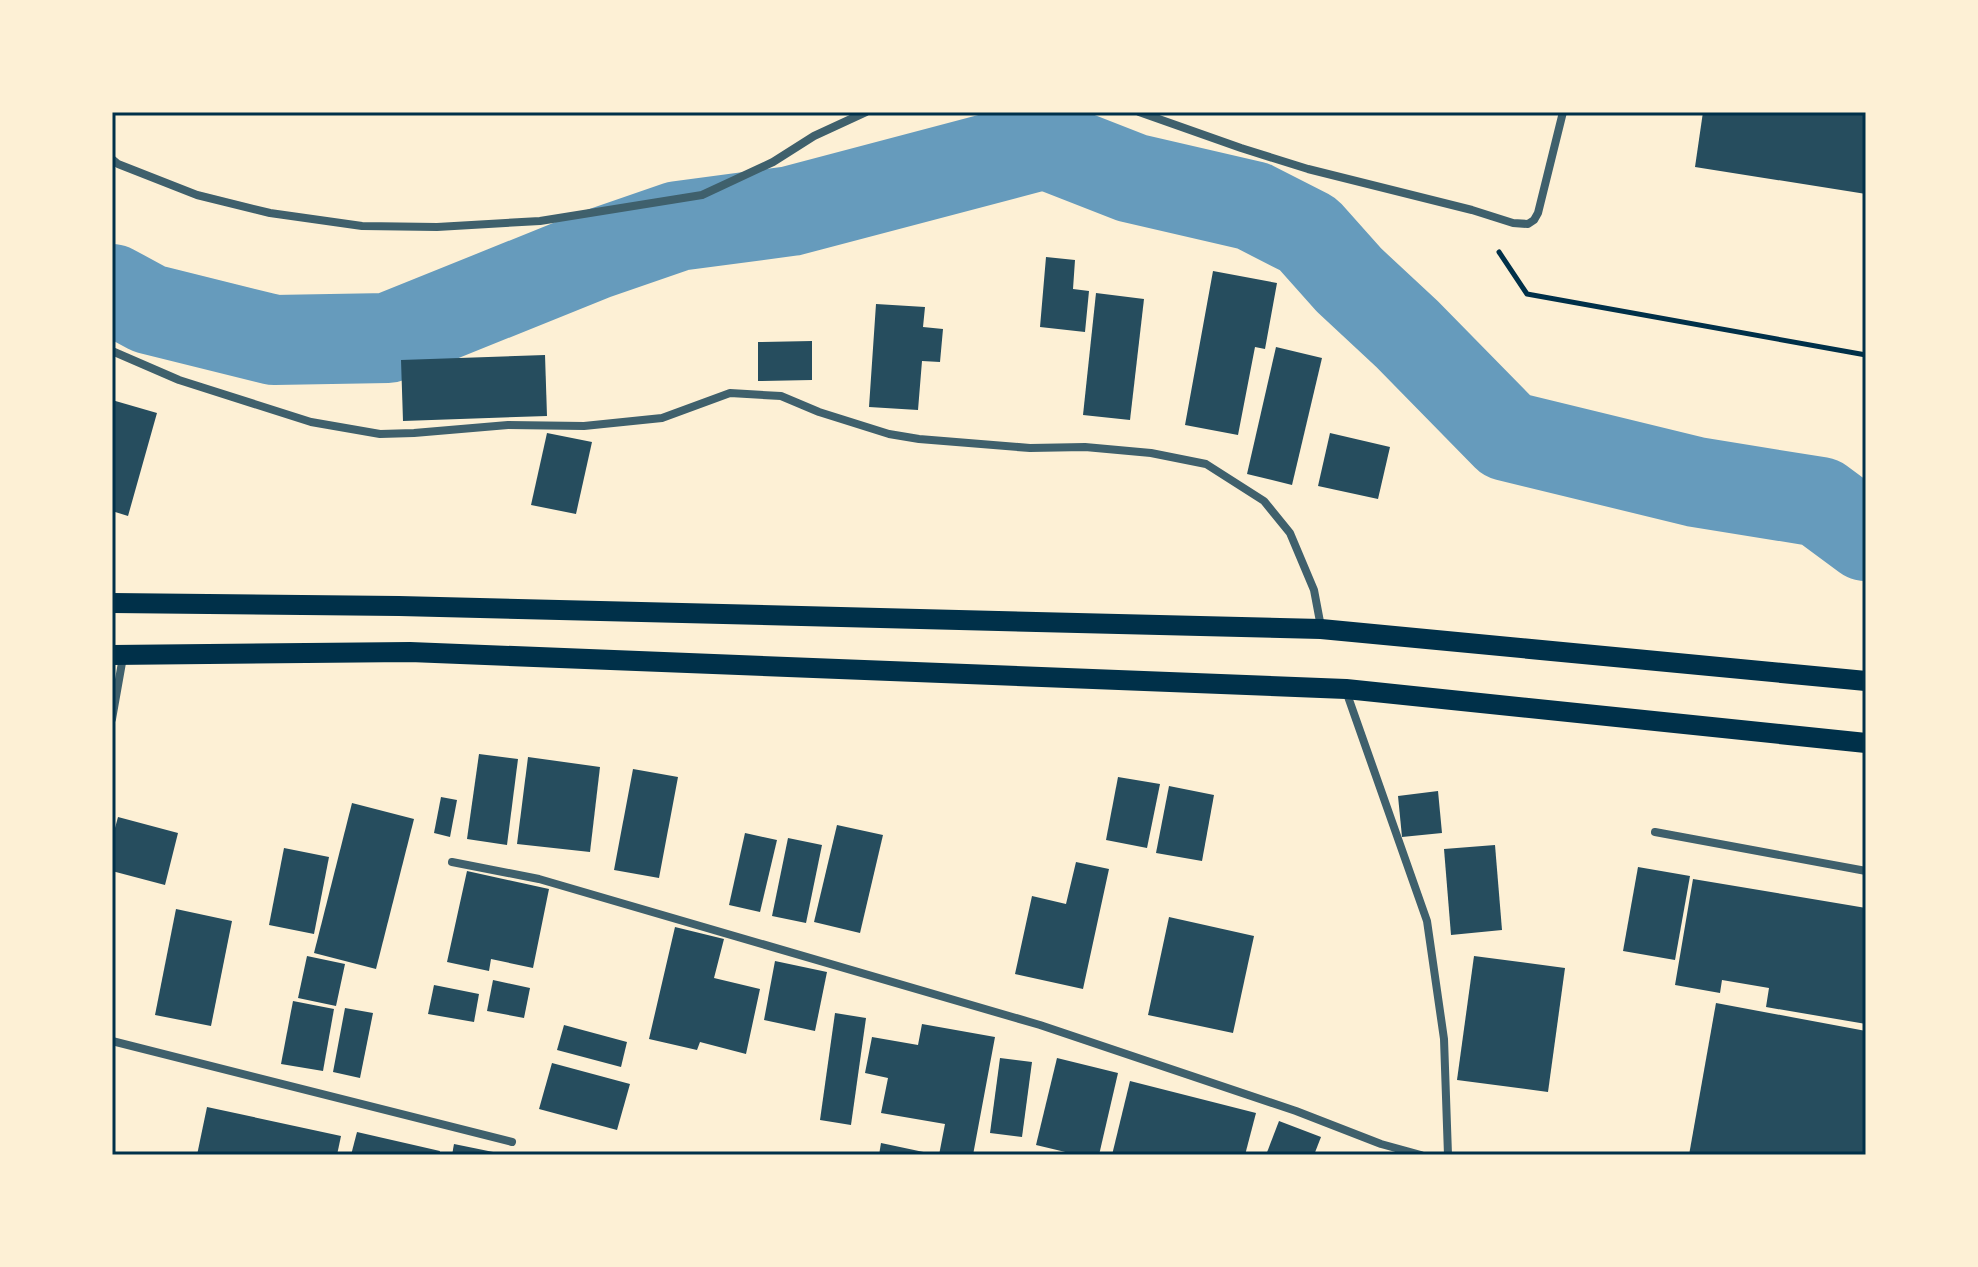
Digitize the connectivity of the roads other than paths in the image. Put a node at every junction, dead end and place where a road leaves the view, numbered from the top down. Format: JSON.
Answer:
{"nodes":[{"id":1,"x":866,"y":112,"type":"edge"},
{"id":2,"x":1139,"y":112,"type":"edge"},
{"id":3,"x":1563,"y":112,"type":"edge"},
{"id":4,"x":112,"y":159,"type":"edge"},
{"id":5,"x":112,"y":351,"type":"edge"},
{"id":6,"x":112,"y":603,"type":"edge"},
{"id":7,"x":1321,"y":629,"type":"junction"},
{"id":8,"x":118,"y":655,"type":"edge"},
{"id":9,"x":1866,"y":681,"type":"edge"},
{"id":10,"x":1346,"y":689,"type":"junction"},
{"id":11,"x":112,"y":719,"type":"edge"},
{"id":12,"x":1866,"y":743,"type":"edge"},
{"id":13,"x":1655,"y":832,"type":"dead end"},
{"id":14,"x":452,"y":862,"type":"dead end"},
{"id":15,"x":1866,"y":871,"type":"edge"},
{"id":16,"x":112,"y":1041,"type":"edge"},
{"id":17,"x":512,"y":1142,"type":"dead end"},
{"id":18,"x":1421,"y":1155,"type":"edge"},
{"id":19,"x":1448,"y":1155,"type":"edge"}],
"edges":[{"from":1,"to":4,"type":"street"},
{"from":2,"to":3,"type":"street"},
{"from":5,"to":7,"type":"street"},
{"from":6,"to":7,"type":"main road"},
{"from":7,"to":9,"type":"main road"},
{"from":8,"to":10,"type":"main road"},
{"from":8,"to":11,"type":"street"},
{"from":10,"to":12,"type":"main road"},
{"from":10,"to":19,"type":"street"},
{"from":13,"to":15,"type":"street"},
{"from":14,"to":18,"type":"street"},
{"from":16,"to":17,"type":"street"}]}
